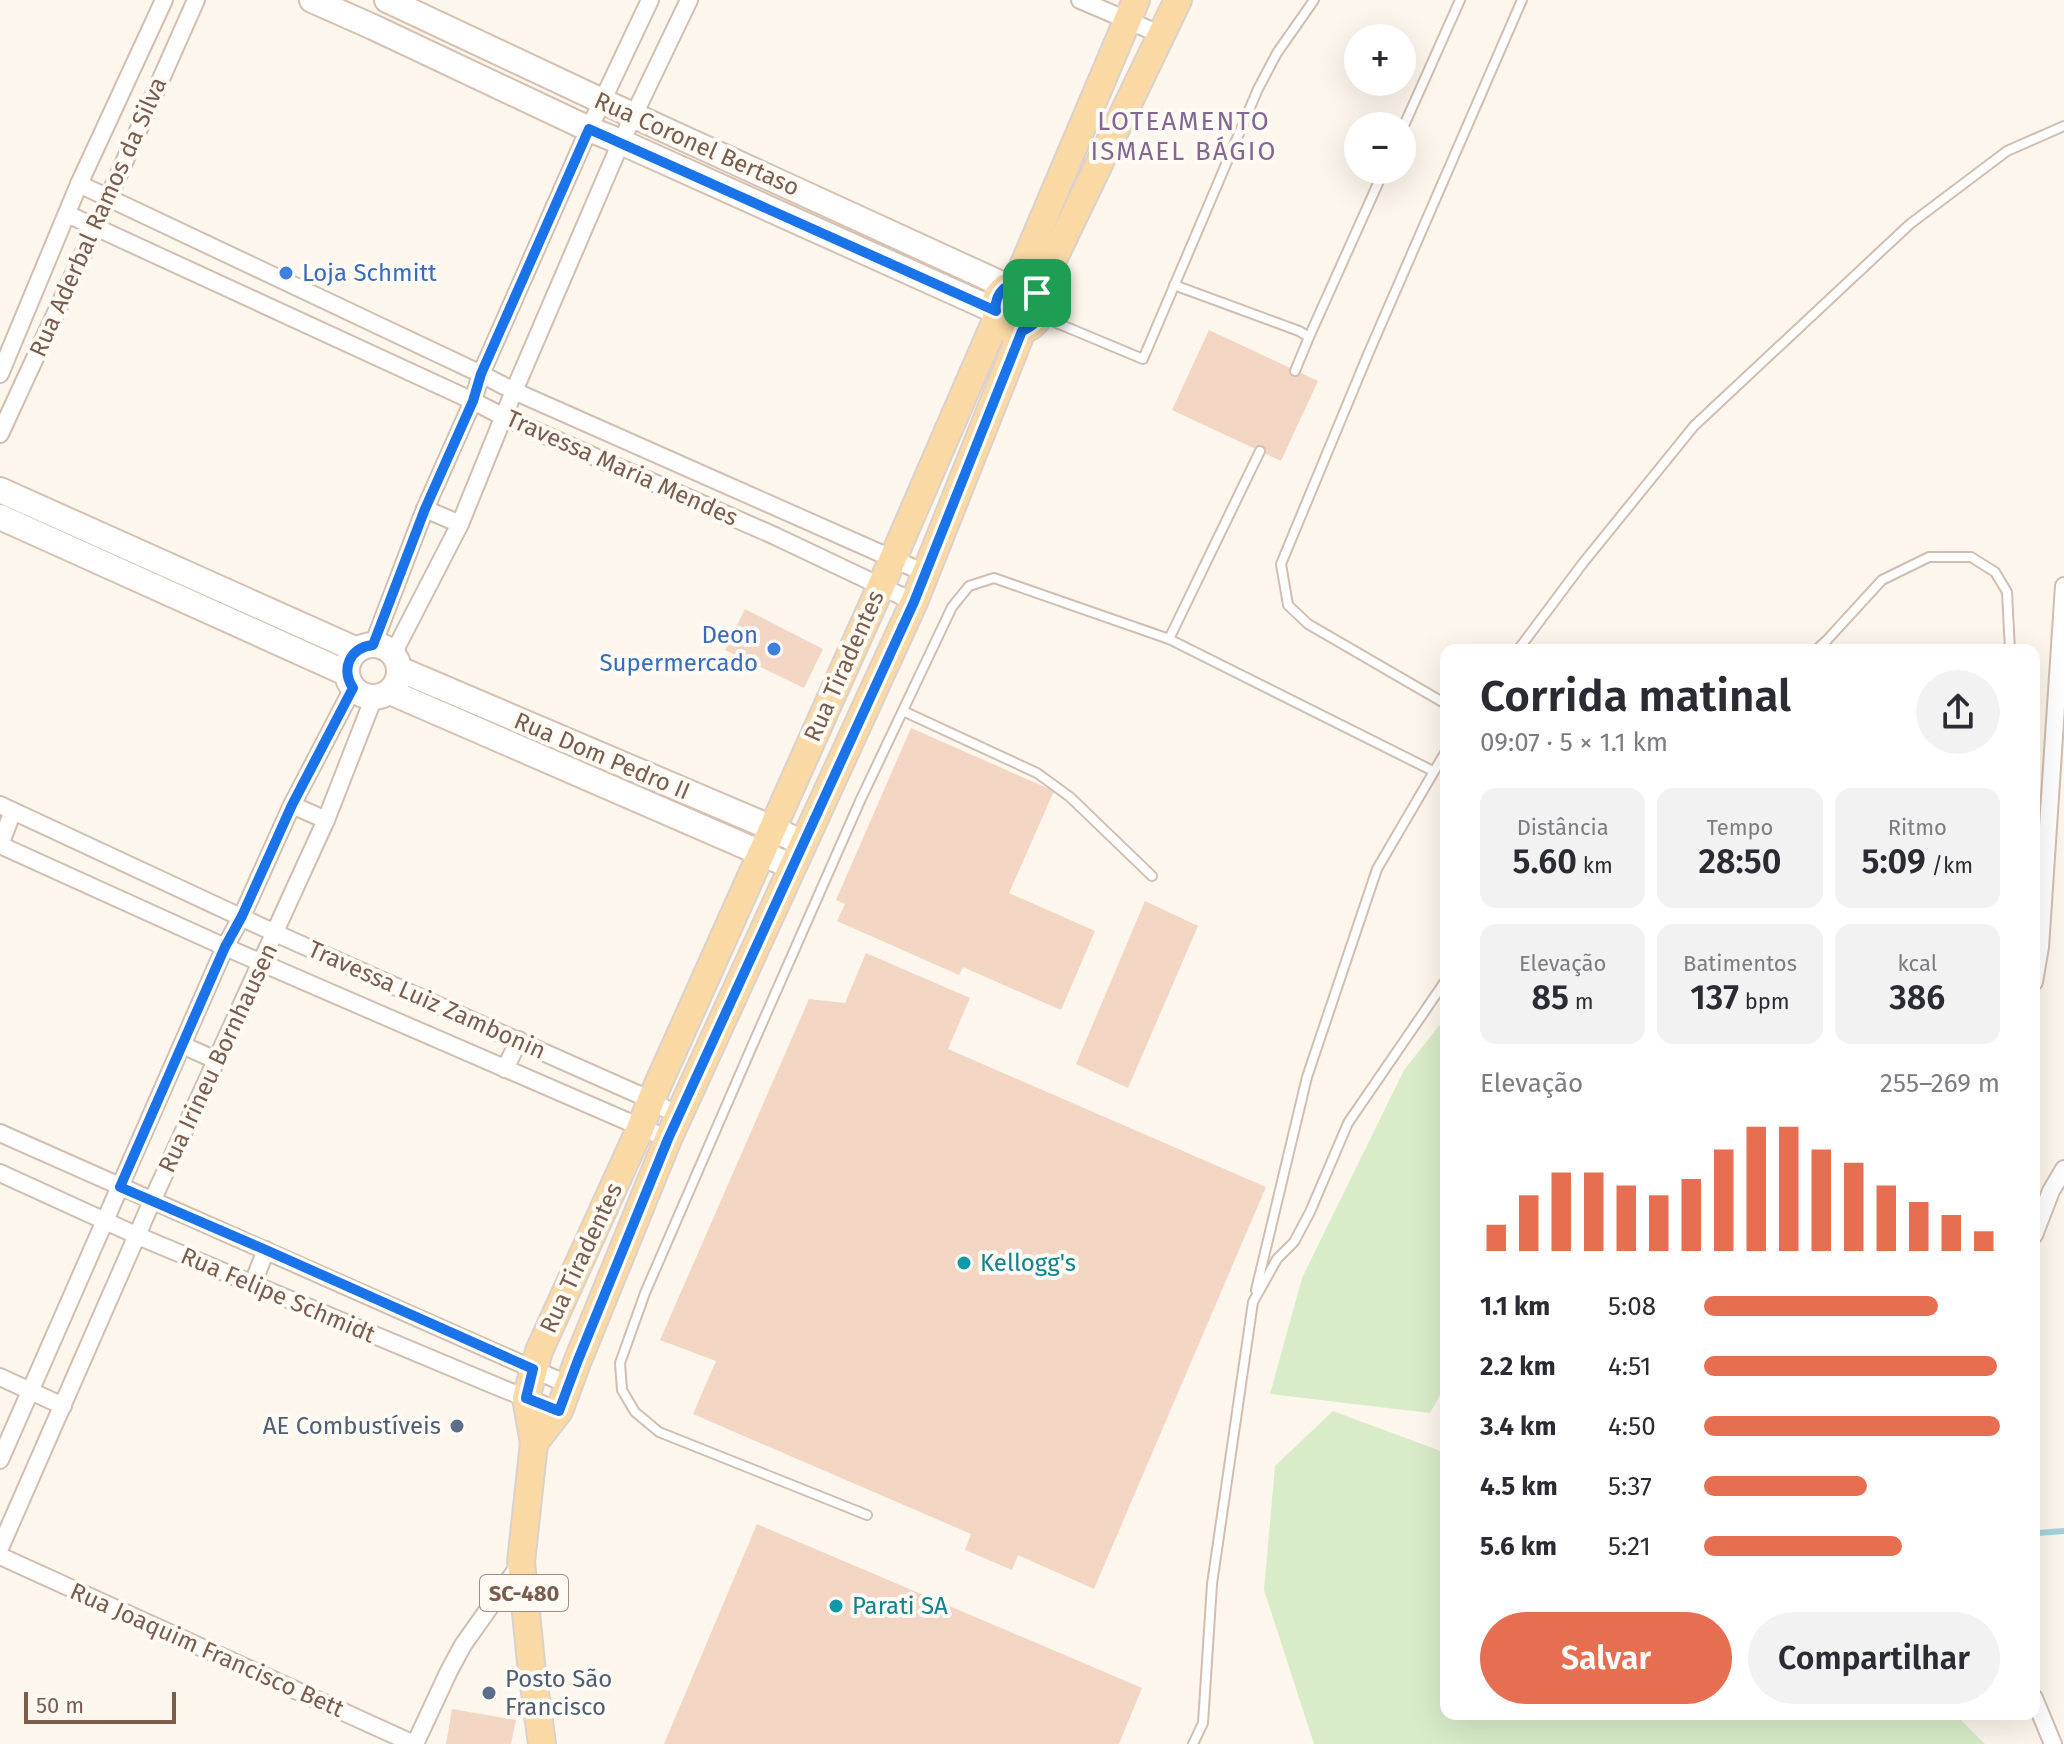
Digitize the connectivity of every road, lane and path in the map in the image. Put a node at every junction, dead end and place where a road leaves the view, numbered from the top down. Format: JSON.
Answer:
{"nodes":[{"id":1,"x":164,"y":0,"type":"edge"},
{"id":2,"x":196,"y":0,"type":"edge"},
{"id":3,"x":312,"y":0,"type":"edge"},
{"id":4,"x":386,"y":0,"type":"edge"},
{"id":5,"x":650,"y":0,"type":"edge"},
{"id":6,"x":1080,"y":0,"type":"edge"},
{"id":7,"x":1178,"y":0,"type":"edge"},
{"id":8,"x":1314,"y":0,"type":"edge"},
{"id":9,"x":1460,"y":0,"type":"edge"},
{"id":10,"x":1522,"y":0,"type":"edge"},
{"id":11,"x":683,"y":2,"type":"edge"},
{"id":12,"x":1132,"y":10,"type":"edge"},
{"id":13,"x":373,"y":27,"type":"junction"},
{"id":14,"x":1162,"y":35,"type":"junction"},
{"id":15,"x":602,"y":101,"type":"junction"},
{"id":16,"x":1410,"y":112,"type":"edge"},
{"id":17,"x":634,"y":114,"type":"junction"},
{"id":18,"x":2064,"y":126,"type":"edge"},
{"id":19,"x":589,"y":129,"type":"junction"},
{"id":20,"x":621,"y":142,"type":"junction"},
{"id":21,"x":79,"y":184,"type":"junction"},
{"id":22,"x":1378,"y":184,"type":"edge"},
{"id":23,"x":108,"y":199,"type":"junction"},
{"id":24,"x":820,"y":200,"type":"junction"},
{"id":25,"x":67,"y":214,"type":"junction"},
{"id":26,"x":809,"y":226,"type":"junction"},
{"id":27,"x":95,"y":228,"type":"junction"},
{"id":28,"x":1174,"y":285,"type":"junction"},
{"id":29,"x":1025,"y":302,"type":"junction"},
{"id":30,"x":996,"y":314,"type":"junction"},
{"id":31,"x":1309,"y":337,"type":"junction"},
{"id":32,"x":1295,"y":371,"type":"dead end"},
{"id":33,"x":0,"y":374,"type":"edge"},
{"id":34,"x":481,"y":374,"type":"junction"},
{"id":35,"x":514,"y":391,"type":"junction"},
{"id":36,"x":473,"y":401,"type":"junction"},
{"id":37,"x":504,"y":417,"type":"junction"},
{"id":38,"x":0,"y":434,"type":"edge"},
{"id":39,"x":1260,"y":451,"type":"dead end"},
{"id":40,"x":0,"y":490,"type":"edge"},
{"id":41,"x":425,"y":509,"type":"junction"},
{"id":42,"x":782,"y":509,"type":"junction"},
{"id":43,"x":0,"y":517,"type":"edge"},
{"id":44,"x":460,"y":524,"type":"junction"},
{"id":45,"x":775,"y":536,"type":"junction"},
{"id":46,"x":891,"y":558,"type":"junction"},
{"id":47,"x":925,"y":573,"type":"junction"},
{"id":48,"x":881,"y":586,"type":"junction"},
{"id":49,"x":2064,"y":586,"type":"edge"},
{"id":50,"x":914,"y":602,"type":"junction"},
{"id":51,"x":1169,"y":639,"type":"junction"},
{"id":52,"x":1522,"y":644,"type":"edge"},
{"id":53,"x":1823,"y":644,"type":"edge"},
{"id":54,"x":2010,"y":644,"type":"edge"},
{"id":55,"x":373,"y":671,"type":"junction"},
{"id":56,"x":1440,"y":701,"type":"edge"},
{"id":57,"x":903,"y":711,"type":"junction"},
{"id":58,"x":1440,"y":760,"type":"edge"},
{"id":59,"x":1433,"y":771,"type":"junction"},
{"id":60,"x":292,"y":805,"type":"junction"},
{"id":61,"x":6,"y":808,"type":"edge"},
{"id":62,"x":326,"y":820,"type":"junction"},
{"id":63,"x":772,"y":828,"type":"junction"},
{"id":64,"x":0,"y":845,"type":"edge"},
{"id":65,"x":760,"y":854,"type":"junction"},
{"id":66,"x":798,"y":856,"type":"junction"},
{"id":67,"x":1152,"y":876,"type":"dead end"},
{"id":68,"x":242,"y":916,"type":"junction"},
{"id":69,"x":275,"y":933,"type":"junction"},
{"id":70,"x":225,"y":947,"type":"junction"},
{"id":71,"x":2040,"y":947,"type":"edge"},
{"id":72,"x":262,"y":962,"type":"junction"},
{"id":73,"x":1440,"y":989,"type":"edge"},
{"id":74,"x":519,"y":1040,"type":"junction"},
{"id":75,"x":182,"y":1045,"type":"junction"},
{"id":76,"x":218,"y":1061,"type":"junction"},
{"id":77,"x":505,"y":1069,"type":"junction"},
{"id":78,"x":651,"y":1100,"type":"junction"},
{"id":79,"x":673,"y":1128,"type":"junction"},
{"id":80,"x":640,"y":1129,"type":"junction"},
{"id":81,"x":0,"y":1133,"type":"edge"},
{"id":82,"x":2064,"y":1169,"type":"edge"},
{"id":83,"x":0,"y":1173,"type":"edge"},
{"id":84,"x":120,"y":1187,"type":"junction"},
{"id":85,"x":152,"y":1201,"type":"junction"},
{"id":86,"x":2040,"y":1219,"type":"edge"},
{"id":87,"x":104,"y":1220,"type":"junction"},
{"id":88,"x":138,"y":1236,"type":"junction"},
{"id":89,"x":266,"y":1250,"type":"junction"},
{"id":90,"x":253,"y":1283,"type":"junction"},
{"id":91,"x":1253,"y":1302,"type":"junction"},
{"id":92,"x":533,"y":1369,"type":"junction"},
{"id":93,"x":0,"y":1377,"type":"edge"},
{"id":94,"x":569,"y":1385,"type":"junction"},
{"id":95,"x":31,"y":1391,"type":"junction"},
{"id":96,"x":526,"y":1398,"type":"junction"},
{"id":97,"x":63,"y":1406,"type":"junction"},
{"id":98,"x":559,"y":1411,"type":"junction"},
{"id":99,"x":534,"y":1443,"type":"junction"},
{"id":100,"x":0,"y":1460,"type":"edge"},
{"id":101,"x":867,"y":1515,"type":"dead end"},
{"id":102,"x":0,"y":1548,"type":"edge"},
{"id":103,"x":0,"y":1556,"type":"edge"},
{"id":104,"x":521,"y":1562,"type":"junction"},
{"id":105,"x":2040,"y":1720,"type":"edge"},
{"id":106,"x":415,"y":1744,"type":"edge"},
{"id":107,"x":542,"y":1744,"type":"edge"},
{"id":108,"x":1193,"y":1744,"type":"edge"},
{"id":109,"x":2053,"y":1744,"type":"edge"}],
"edges":[{"from":1,"to":21,"type":"street","name":"Rua Aderbal Ramos da Silva"},
{"from":2,"to":23,"type":"street","name":"Rua Aderbal Ramos da Silva"},
{"from":3,"to":13,"type":"street","name":"Rua Coronel Bertaso"},
{"from":4,"to":13,"type":"street"},
{"from":4,"to":15,"type":"street","name":"Rua Coronel Bertaso"},
{"from":5,"to":15,"type":"street","name":"Rua Irineu Bornhausen"},
{"from":6,"to":12,"type":"street"},
{"from":7,"to":14,"type":"main road","name":"Rua Tiradentes"},
{"from":8,"to":28,"type":"lane"},
{"from":9,"to":16,"type":"lane"},
{"from":10,"to":56,"type":"lane"},
{"from":11,"to":17,"type":"street","name":"Rua Irineu Bornhausen"},
{"from":12,"to":14,"type":"street"},
{"from":12,"to":29,"type":"main road","name":"Rua Tiradentes"},
{"from":13,"to":19,"type":"street","name":"Rua Coronel Bertaso"},
{"from":14,"to":29,"type":"main road","name":"Rua Tiradentes"},
{"from":15,"to":17,"type":"street","name":"Rua Coronel Bertaso"},
{"from":15,"to":19,"type":"street","name":"Rua Irineu Bornhausen"},
{"from":17,"to":20,"type":"street","name":"Rua Irineu Bornhausen"},
{"from":17,"to":24,"type":"street","name":"Rua Coronel Bertaso"},
{"from":18,"to":52,"type":"lane"},
{"from":19,"to":20,"type":"street","name":"Rua Coronel Bertaso"},
{"from":19,"to":34,"type":"street","name":"Rua Irineu Bornhausen"},
{"from":20,"to":26,"type":"street","name":"Rua Coronel Bertaso"},
{"from":20,"to":35,"type":"street","name":"Rua Irineu Bornhausen"},
{"from":21,"to":23,"type":"street","name":"Travessa Maria Mendes"},
{"from":21,"to":25,"type":"street","name":"Rua Aderbal Ramos da Silva"},
{"from":22,"to":31,"type":"lane"},
{"from":23,"to":27,"type":"street","name":"Rua Aderbal Ramos da Silva"},
{"from":23,"to":34,"type":"street","name":"Travessa Maria Mendes"},
{"from":24,"to":26,"type":"street"},
{"from":24,"to":29,"type":"street","name":"Rua Coronel Bertaso"},
{"from":25,"to":27,"type":"street","name":"Travessa Maria Mendes"},
{"from":25,"to":33,"type":"street","name":"Rua Aderbal Ramos da Silva"},
{"from":26,"to":30,"type":"street","name":"Rua Coronel Bertaso"},
{"from":27,"to":36,"type":"street","name":"Travessa Maria Mendes"},
{"from":27,"to":38,"type":"street","name":"Rua Aderbal Ramos da Silva"},
{"from":28,"to":29,"type":"lane","name":"Rua Coronel Bertaso"},
{"from":28,"to":31,"type":"lane"},
{"from":29,"to":30,"type":"main road"},
{"from":29,"to":47,"type":"main road","name":"Rua Tiradentes"},
{"from":30,"to":46,"type":"main road","name":"Rua Tiradentes"},
{"from":31,"to":32,"type":"lane"},
{"from":34,"to":35,"type":"street","name":"Travessa Maria Mendes"},
{"from":34,"to":36,"type":"street","name":"Rua Irineu Bornhausen"},
{"from":35,"to":37,"type":"street","name":"Rua Irineu Bornhausen"},
{"from":35,"to":42,"type":"street","name":"Travessa Maria Mendes"},
{"from":36,"to":37,"type":"street","name":"Travessa Maria Mendes"},
{"from":36,"to":41,"type":"street","name":"Rua Irineu Bornhausen"},
{"from":37,"to":44,"type":"street","name":"Rua Irineu Bornhausen"},
{"from":37,"to":45,"type":"street","name":"Travessa Maria Mendes"},
{"from":39,"to":51,"type":"lane"},
{"from":40,"to":55,"type":"street","name":"Rua Dom Pedro II"},
{"from":41,"to":44,"type":"street"},
{"from":41,"to":55,"type":"street","name":"Rua Irineu Bornhausen"},
{"from":42,"to":45,"type":"street"},
{"from":42,"to":46,"type":"street","name":"Travessa Maria Mendes"},
{"from":43,"to":55,"type":"street","name":"Rua Dom Pedro II"},
{"from":44,"to":55,"type":"street","name":"Rua Irineu Bornhausen"},
{"from":45,"to":48,"type":"street","name":"Travessa Maria Mendes"},
{"from":46,"to":47,"type":"street","name":"Travessa Maria Mendes"},
{"from":46,"to":48,"type":"main road","name":"Rua Tiradentes"},
{"from":47,"to":50,"type":"main road","name":"Rua Tiradentes"},
{"from":48,"to":50,"type":"street","name":"Travessa Maria Mendes"},
{"from":48,"to":63,"type":"main road","name":"Rua Tiradentes"},
{"from":49,"to":71,"type":"street"},
{"from":50,"to":66,"type":"main road","name":"Rua Tiradentes"},
{"from":51,"to":57,"type":"lane"},
{"from":51,"to":59,"type":"lane"},
{"from":53,"to":54,"type":"lane"},
{"from":55,"to":60,"type":"street","name":"Rua Irineu Bornhausen"},
{"from":55,"to":62,"type":"street","name":"Rua Irineu Bornhausen"},
{"from":55,"to":63,"type":"street","name":"Rua Dom Pedro II"},
{"from":55,"to":65,"type":"street","name":"Rua Dom Pedro II"},
{"from":57,"to":67,"type":"lane"},
{"from":57,"to":101,"type":"lane"},
{"from":58,"to":59,"type":"lane"},
{"from":59,"to":91,"type":"lane"},
{"from":60,"to":62,"type":"street"},
{"from":60,"to":68,"type":"street","name":"Rua Irineu Bornhausen"},
{"from":61,"to":64,"type":"street"},
{"from":61,"to":68,"type":"street","name":"Travessa Luiz Zambonin"},
{"from":62,"to":69,"type":"street","name":"Rua Irineu Bornhausen"},
{"from":63,"to":65,"type":"main road","name":"Rua Tiradentes"},
{"from":63,"to":66,"type":"street","name":"Rua Dom Pedro II"},
{"from":64,"to":70,"type":"street","name":"Travessa Luiz Zambonin"},
{"from":65,"to":66,"type":"street","name":"Rua Dom Pedro II"},
{"from":65,"to":78,"type":"main road","name":"Rua Tiradentes"},
{"from":66,"to":79,"type":"main road","name":"Rua Tiradentes"},
{"from":68,"to":69,"type":"street","name":"Travessa Luiz Zambonin"},
{"from":68,"to":70,"type":"street","name":"Rua Irineu Bornhausen"},
{"from":69,"to":72,"type":"street","name":"Rua Irineu Bornhausen"},
{"from":69,"to":74,"type":"street","name":"Travessa Luiz Zambonin"},
{"from":70,"to":72,"type":"street","name":"Travessa Luiz Zambonin"},
{"from":70,"to":75,"type":"street","name":"Rua Irineu Bornhausen"},
{"from":72,"to":76,"type":"street","name":"Rua Irineu Bornhausen"},
{"from":72,"to":77,"type":"street","name":"Travessa Luiz Zambonin"},
{"from":73,"to":91,"type":"lane"},
{"from":74,"to":77,"type":"street"},
{"from":74,"to":78,"type":"street","name":"Travessa Luiz Zambonin"},
{"from":75,"to":76,"type":"street"},
{"from":75,"to":84,"type":"street","name":"Rua Irineu Bornhausen"},
{"from":76,"to":85,"type":"street","name":"Rua Irineu Bornhausen"},
{"from":77,"to":80,"type":"street","name":"Travessa Luiz Zambonin"},
{"from":78,"to":79,"type":"street","name":"Travessa Luiz Zambonin"},
{"from":78,"to":80,"type":"main road","name":"Rua Tiradentes"},
{"from":79,"to":80,"type":"street","name":"Travessa Luiz Zambonin"},
{"from":79,"to":94,"type":"main road","name":"Rua Tiradentes"},
{"from":80,"to":92,"type":"main road","name":"Rua Tiradentes"},
{"from":81,"to":84,"type":"street","name":"Rua Felipe Schmidt"},
{"from":82,"to":86,"type":"street"},
{"from":83,"to":87,"type":"street","name":"Rua Felipe Schmidt"},
{"from":84,"to":85,"type":"street","name":"Rua Felipe Schmidt"},
{"from":84,"to":87,"type":"street","name":"Rua Irineu Bornhausen"},
{"from":85,"to":88,"type":"street","name":"Rua Irineu Bornhausen"},
{"from":85,"to":89,"type":"street","name":"Rua Felipe Schmidt"},
{"from":87,"to":88,"type":"street","name":"Rua Felipe Schmidt"},
{"from":87,"to":95,"type":"street","name":"Rua Irineu Bornhausen"},
{"from":88,"to":90,"type":"street","name":"Rua Felipe Schmidt"},
{"from":88,"to":97,"type":"street","name":"Rua Irineu Bornhausen"},
{"from":89,"to":90,"type":"street"},
{"from":89,"to":92,"type":"street","name":"Rua Felipe Schmidt"},
{"from":90,"to":96,"type":"street","name":"Rua Felipe Schmidt"},
{"from":91,"to":108,"type":"lane"},
{"from":92,"to":94,"type":"street","name":"Rua Felipe Schmidt"},
{"from":92,"to":96,"type":"main road","name":"Rua Tiradentes"},
{"from":93,"to":95,"type":"street"},
{"from":94,"to":98,"type":"main road","name":"Rua Tiradentes"},
{"from":95,"to":97,"type":"street"},
{"from":95,"to":100,"type":"street","name":"Rua Irineu Bornhausen"},
{"from":96,"to":98,"type":"street","name":"Rua Felipe Schmidt"},
{"from":96,"to":99,"type":"main road","name":"Rua Tiradentes"},
{"from":97,"to":102,"type":"street","name":"Rua Irineu Bornhausen"},
{"from":98,"to":99,"type":"main road","name":"Rua Tiradentes"},
{"from":99,"to":104,"type":"main road","number":"SC-480"},
{"from":103,"to":106,"type":"street","name":"Rua Joaquim Francisco Bett"},
{"from":104,"to":106,"type":"street"},
{"from":104,"to":107,"type":"main road","number":"SC-480"},
{"from":105,"to":109,"type":"street"}]}
